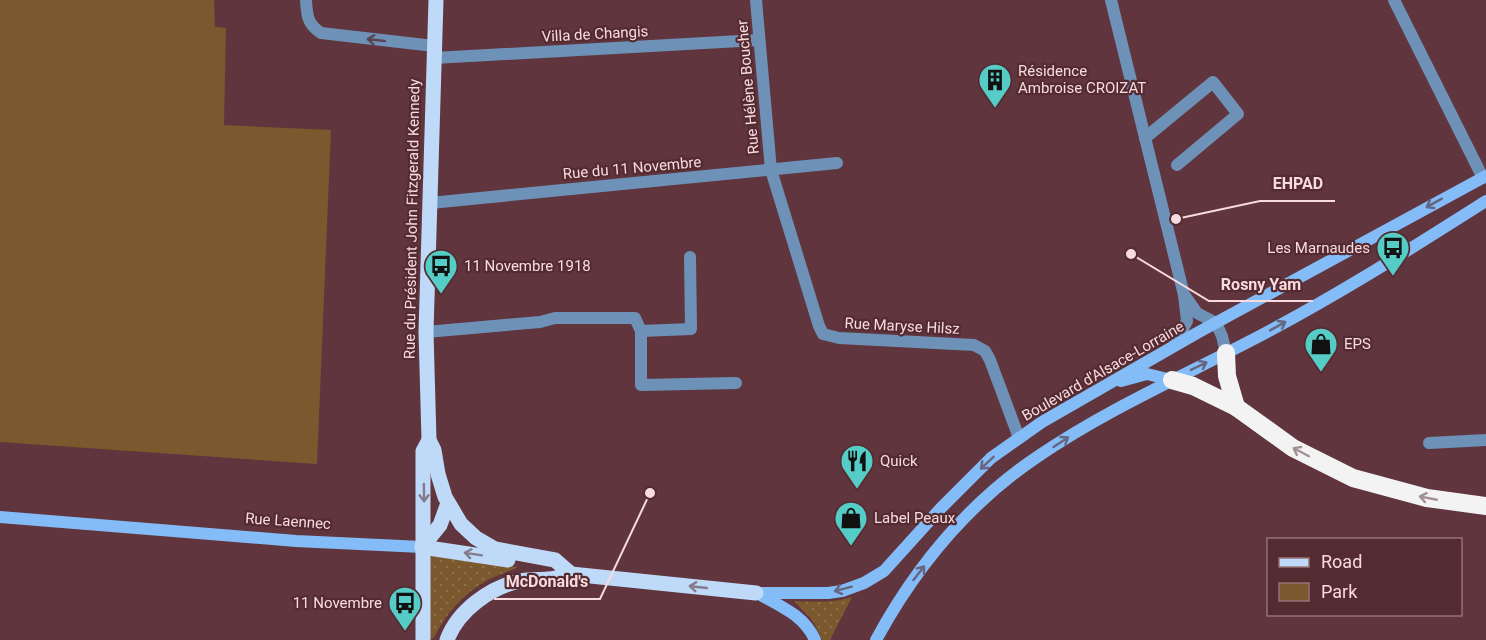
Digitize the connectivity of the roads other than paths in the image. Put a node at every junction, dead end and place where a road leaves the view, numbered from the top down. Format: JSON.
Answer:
{"nodes":[{"id":1,"x":306,"y":0,"type":"edge"},
{"id":2,"x":436,"y":0,"type":"edge"},
{"id":3,"x":756,"y":0,"type":"edge"},
{"id":4,"x":1110,"y":0,"type":"edge"},
{"id":5,"x":1394,"y":0,"type":"edge"},
{"id":6,"x":758,"y":40,"type":"junction"},
{"id":7,"x":434,"y":52,"type":"junction"},
{"id":8,"x":1145,"y":138,"type":"junction"},
{"id":9,"x":837,"y":163,"type":"dead end"},
{"id":10,"x":1177,"y":165,"type":"dead end"},
{"id":11,"x":771,"y":170,"type":"junction"},
{"id":12,"x":1484,"y":177,"type":"edge"},
{"id":13,"x":1486,"y":201,"type":"edge"},
{"id":14,"x":430,"y":203,"type":"junction"},
{"id":15,"x":690,"y":257,"type":"dead end"},
{"id":16,"x":1184,"y":295,"type":"junction"},
{"id":17,"x":1216,"y":323,"type":"junction"},
{"id":18,"x":641,"y":331,"type":"junction"},
{"id":19,"x":426,"y":332,"type":"junction"},
{"id":20,"x":1174,"y":346,"type":"junction"},
{"id":21,"x":1226,"y":353,"type":"junction"},
{"id":22,"x":1172,"y":380,"type":"junction"},
{"id":23,"x":736,"y":382,"type":"dead end"},
{"id":24,"x":1106,"y":384,"type":"junction"},
{"id":25,"x":1236,"y":407,"type":"junction"},
{"id":26,"x":1019,"y":438,"type":"junction"},
{"id":27,"x":429,"y":440,"type":"junction"},
{"id":28,"x":1486,"y":440,"type":"edge"},
{"id":29,"x":1429,"y":443,"type":"dead end"},
{"id":30,"x":448,"y":503,"type":"junction"},
{"id":31,"x":1486,"y":506,"type":"edge"},
{"id":32,"x":0,"y":517,"type":"edge"},
{"id":33,"x":422,"y":547,"type":"junction"},
{"id":34,"x":571,"y":574,"type":"junction"},
{"id":35,"x":756,"y":593,"type":"junction"},
{"id":36,"x":423,"y":640,"type":"edge"},
{"id":37,"x":447,"y":640,"type":"edge"},
{"id":38,"x":815,"y":640,"type":"edge"},
{"id":39,"x":876,"y":640,"type":"edge"}],
"edges":[{"from":7,"to":1,"type":"street","name":"Villa de Changis","one_way":true},
{"from":2,"to":7,"type":"main road","name":"Rue du Président John Fitzgerald Kennedy"},
{"from":3,"to":6,"type":"street","name":"Rue Hélène Boucher"},
{"from":4,"to":8,"type":"street"},
{"from":5,"to":12,"type":"street"},
{"from":6,"to":7,"type":"street","name":"Villa de Changis"},
{"from":6,"to":11,"type":"street","name":"Rue Hélène Boucher"},
{"from":7,"to":14,"type":"main road","name":"Rue du Président John Fitzgerald Kennedy"},
{"from":8,"to":10,"type":"street"},
{"from":8,"to":16,"type":"street"},
{"from":9,"to":11,"type":"street","name":"Rue du 11 Novembre"},
{"from":11,"to":14,"type":"street","name":"Rue du 11 Novembre"},
{"from":11,"to":26,"type":"street","name":"Rue Maryse Hilsz"},
{"from":12,"to":17,"type":"main road","name":"Boulevard d'Alsace-Lorraine","one_way":true},
{"from":21,"to":13,"type":"main road","one_way":true},
{"from":14,"to":19,"type":"main road","name":"Rue du Président John Fitzgerald Kennedy"},
{"from":15,"to":18,"type":"street"},
{"from":16,"to":17,"type":"street"},
{"from":16,"to":20,"type":"street"},
{"from":17,"to":20,"type":"main road","name":"Boulevard d'Alsace-Lorraine"},
{"from":17,"to":21,"type":"street"},
{"from":18,"to":19,"type":"street"},
{"from":18,"to":23,"type":"street"},
{"from":19,"to":27,"type":"main road","name":"Rue du Président John Fitzgerald Kennedy"},
{"from":20,"to":24,"type":"main road","name":"Boulevard d'Alsace-Lorraine"},
{"from":22,"to":21,"type":"main road","one_way":true},
{"from":21,"to":25,"type":"highway"},
{"from":22,"to":24,"type":"main road"},
{"from":22,"to":25,"type":"highway"},
{"from":39,"to":22,"type":"main road","one_way":true},
{"from":24,"to":26,"type":"main road","name":"Boulevard d'Alsace-Lorraine"},
{"from":31,"to":25,"type":"highway","one_way":true},
{"from":26,"to":35,"type":"main road","name":"Boulevard d'Alsace-Lorraine","one_way":true},
{"from":27,"to":30,"type":"main road","name":"Rue Laennec"},
{"from":27,"to":33,"type":"main road","one_way":true},
{"from":28,"to":29,"type":"street"},
{"from":30,"to":33,"type":"main road"},
{"from":30,"to":34,"type":"main road","name":"Rue Laennec"},
{"from":32,"to":33,"type":"main road","name":"Rue Laennec"},
{"from":34,"to":33,"type":"main road","name":"Rue Laennec","one_way":true},
{"from":33,"to":36,"type":"main road"},
{"from":35,"to":34,"type":"main road","name":"Rue Laennec","one_way":true},
{"from":34,"to":37,"type":"main road","name":"Rue Laennec"},
{"from":35,"to":38,"type":"main road"}]}
